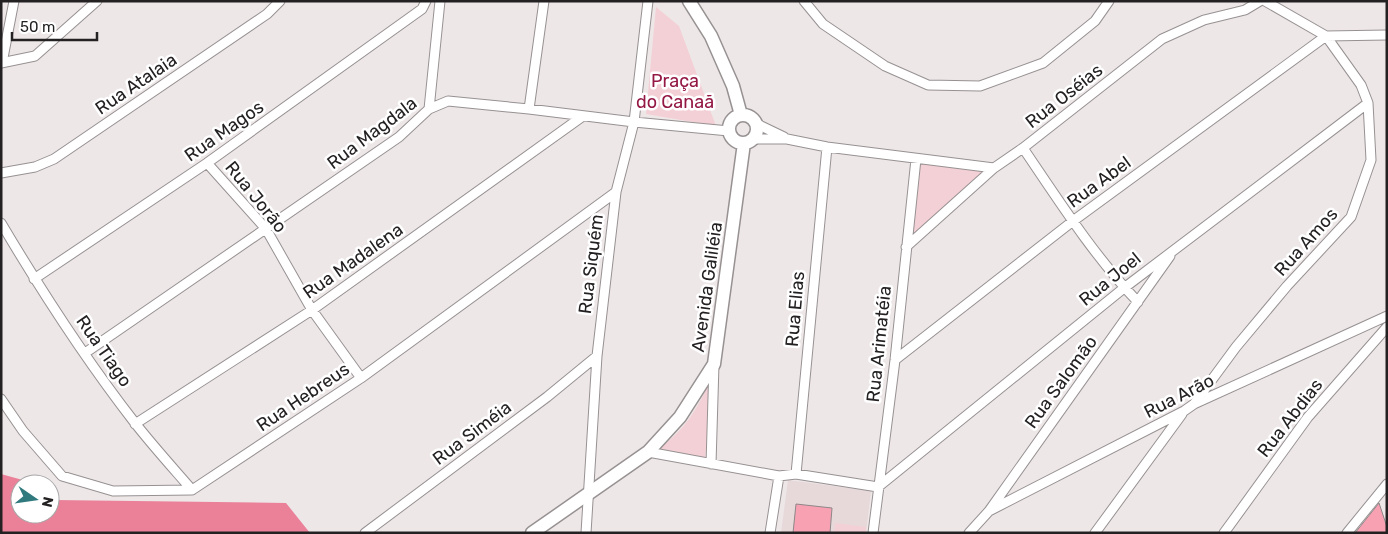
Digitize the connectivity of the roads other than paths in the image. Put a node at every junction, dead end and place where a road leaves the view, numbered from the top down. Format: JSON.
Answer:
{"nodes":[{"id":1,"x":14,"y":1,"type":"edge"},
{"id":2,"x":97,"y":1,"type":"edge"},
{"id":3,"x":280,"y":1,"type":"edge"},
{"id":4,"x":426,"y":1,"type":"edge"},
{"id":5,"x":440,"y":1,"type":"edge"},
{"id":6,"x":544,"y":1,"type":"edge"},
{"id":7,"x":648,"y":1,"type":"edge"},
{"id":8,"x":689,"y":1,"type":"edge"},
{"id":9,"x":804,"y":1,"type":"edge"},
{"id":10,"x":1109,"y":1,"type":"edge"},
{"id":11,"x":1260,"y":1,"type":"edge"},
{"id":12,"x":1265,"y":1,"type":"edge"},
{"id":13,"x":1387,"y":35,"type":"edge"},
{"id":14,"x":1326,"y":36,"type":"junction"},
{"id":15,"x":2,"y":63,"type":"edge"},
{"id":16,"x":1368,"y":103,"type":"junction"},
{"id":17,"x":429,"y":109,"type":"junction"},
{"id":18,"x":529,"y":109,"type":"junction"},
{"id":19,"x":741,"y":115,"type":"junction"},
{"id":20,"x":583,"y":116,"type":"junction"},
{"id":21,"x":634,"y":122,"type":"junction"},
{"id":22,"x":755,"y":123,"type":"junction"},
{"id":23,"x":729,"y":131,"type":"junction"},
{"id":24,"x":787,"y":139,"type":"junction"},
{"id":25,"x":747,"y":141,"type":"junction"},
{"id":26,"x":827,"y":147,"type":"junction"},
{"id":27,"x":1023,"y":148,"type":"junction"},
{"id":28,"x":916,"y":158,"type":"junction"},
{"id":29,"x":207,"y":163,"type":"junction"},
{"id":30,"x":994,"y":168,"type":"junction"},
{"id":31,"x":1,"y":173,"type":"edge"},
{"id":32,"x":616,"y":192,"type":"junction"},
{"id":33,"x":1073,"y":222,"type":"junction"},
{"id":34,"x":1,"y":223,"type":"edge"},
{"id":35,"x":266,"y":229,"type":"junction"},
{"id":36,"x":906,"y":247,"type":"junction"},
{"id":37,"x":1176,"y":247,"type":"junction"},
{"id":38,"x":34,"y":279,"type":"junction"},
{"id":39,"x":1124,"y":288,"type":"junction"},
{"id":40,"x":1138,"y":302,"type":"junction"},
{"id":41,"x":312,"y":310,"type":"junction"},
{"id":42,"x":1387,"y":316,"type":"edge"},
{"id":43,"x":1387,"y":327,"type":"edge"},
{"id":44,"x":85,"y":353,"type":"junction"},
{"id":45,"x":597,"y":356,"type":"junction"},
{"id":46,"x":895,"y":360,"type":"junction"},
{"id":47,"x":714,"y":364,"type":"junction"},
{"id":48,"x":362,"y":378,"type":"junction"},
{"id":49,"x":1,"y":399,"type":"edge"},
{"id":50,"x":1194,"y":404,"type":"junction"},
{"id":51,"x":1184,"y":411,"type":"junction"},
{"id":52,"x":135,"y":424,"type":"junction"},
{"id":53,"x":648,"y":452,"type":"junction"},
{"id":54,"x":711,"y":464,"type":"junction"},
{"id":55,"x":796,"y":474,"type":"junction"},
{"id":56,"x":779,"y":476,"type":"junction"},
{"id":57,"x":1387,"y":484,"type":"edge"},
{"id":58,"x":878,"y":487,"type":"junction"},
{"id":59,"x":192,"y":490,"type":"junction"},
{"id":60,"x":589,"y":492,"type":"junction"},
{"id":61,"x":989,"y":511,"type":"junction"},
{"id":62,"x":365,"y":533,"type":"edge"},
{"id":63,"x":532,"y":533,"type":"edge"},
{"id":64,"x":586,"y":533,"type":"edge"},
{"id":65,"x":770,"y":533,"type":"edge"},
{"id":66,"x":873,"y":533,"type":"edge"},
{"id":67,"x":969,"y":533,"type":"edge"},
{"id":68,"x":1095,"y":533,"type":"edge"},
{"id":69,"x":1224,"y":533,"type":"edge"},
{"id":70,"x":1347,"y":533,"type":"edge"}],
"edges":[{"from":1,"to":15,"type":"street"},
{"from":2,"to":15,"type":"street"},
{"from":3,"to":31,"type":"street","name":"Rua Atalaia"},
{"from":4,"to":29,"type":"street","name":"Rua Magos"},
{"from":5,"to":17,"type":"street"},
{"from":6,"to":18,"type":"street"},
{"from":7,"to":21,"type":"street","name":"Rua Siquém"},
{"from":8,"to":19,"type":"main road"},
{"from":9,"to":10,"type":"street"},
{"from":11,"to":27,"type":"street","name":"Rua Oséias"},
{"from":12,"to":14,"type":"street","name":"Rua Amos"},
{"from":13,"to":14,"type":"street"},
{"from":14,"to":16,"type":"street","name":"Rua Amos"},
{"from":14,"to":33,"type":"street","name":"Rua Abel"},
{"from":16,"to":37,"type":"street","name":"Rua Joel"},
{"from":16,"to":50,"type":"street","name":"Rua Amos"},
{"from":17,"to":18,"type":"street","name":"Rua Magdala"},
{"from":17,"to":35,"type":"street","name":"Rua Magdala"},
{"from":18,"to":20,"type":"street","name":"Rua Magdala"},
{"from":19,"to":22,"type":"main road"},
{"from":19,"to":23,"type":"main road"},
{"from":20,"to":21,"type":"street","name":"Rua Magdala"},
{"from":20,"to":41,"type":"street","name":"Rua Madalena"},
{"from":21,"to":23,"type":"street","name":"Rua Magdala"},
{"from":21,"to":32,"type":"street","name":"Rua Siquém"},
{"from":22,"to":24,"type":"street"},
{"from":22,"to":25,"type":"main road"},
{"from":23,"to":25,"type":"main road"},
{"from":24,"to":25,"type":"street"},
{"from":24,"to":26,"type":"street"},
{"from":25,"to":47,"type":"main road","name":"Avenida Galiléia"},
{"from":26,"to":28,"type":"street"},
{"from":26,"to":55,"type":"street","name":"Rua Elias"},
{"from":27,"to":30,"type":"street","name":"Rua Oséias"},
{"from":27,"to":33,"type":"street"},
{"from":28,"to":30,"type":"street"},
{"from":28,"to":36,"type":"street","name":"Rua Arimatéia"},
{"from":29,"to":35,"type":"street","name":"Rua Jorão"},
{"from":29,"to":38,"type":"street","name":"Rua Magos"},
{"from":30,"to":36,"type":"street","name":"Rua Oséias"},
{"from":32,"to":45,"type":"street","name":"Rua Siquém"},
{"from":32,"to":48,"type":"street","name":"Rua Hebreus"},
{"from":33,"to":39,"type":"street"},
{"from":33,"to":46,"type":"street","name":"Rua Abel"},
{"from":34,"to":38,"type":"street","name":"Rua Tiago"},
{"from":35,"to":41,"type":"street","name":"Rua Jorão"},
{"from":35,"to":44,"type":"street","name":"Rua Magdala"},
{"from":36,"to":46,"type":"street","name":"Rua Arimatéia"},
{"from":37,"to":39,"type":"street","name":"Rua Joel"},
{"from":37,"to":40,"type":"street","name":"Rua Salomão"},
{"from":38,"to":44,"type":"street","name":"Rua Tiago"},
{"from":39,"to":40,"type":"street"},
{"from":39,"to":58,"type":"street","name":"Rua Joel"},
{"from":40,"to":61,"type":"street","name":"Rua Salomão"},
{"from":41,"to":48,"type":"street","name":"Rua Jorão"},
{"from":41,"to":52,"type":"street","name":"Rua Madalena"},
{"from":42,"to":50,"type":"street","name":"Rua Arão"},
{"from":43,"to":69,"type":"street","name":"Rua Abdias"},
{"from":44,"to":52,"type":"street","name":"Rua Tiago"},
{"from":45,"to":60,"type":"street","name":"Rua Siquém"},
{"from":45,"to":62,"type":"street","name":"Rua Siméia"},
{"from":46,"to":58,"type":"street","name":"Rua Arimatéia"},
{"from":47,"to":53,"type":"main road","name":"Avenida Galiléia"},
{"from":47,"to":54,"type":"street"},
{"from":48,"to":59,"type":"street","name":"Rua Hebreus"},
{"from":49,"to":59,"type":"street"},
{"from":50,"to":51,"type":"street","name":"Rua Arão"},
{"from":51,"to":61,"type":"street","name":"Rua Arão"},
{"from":51,"to":68,"type":"street"},
{"from":52,"to":59,"type":"street","name":"Rua Tiago"},
{"from":53,"to":54,"type":"street"},
{"from":53,"to":60,"type":"main road","name":"Avenida Galiléia"},
{"from":54,"to":56,"type":"street"},
{"from":55,"to":56,"type":"street"},
{"from":55,"to":58,"type":"street"},
{"from":56,"to":65,"type":"street"},
{"from":57,"to":70,"type":"street"},
{"from":58,"to":66,"type":"street","name":"Rua Arimatéia"},
{"from":60,"to":63,"type":"main road","name":"Avenida Galiléia"},
{"from":60,"to":64,"type":"street","name":"Rua Siquém"},
{"from":61,"to":67,"type":"street","name":"Rua Salomão"}]}
